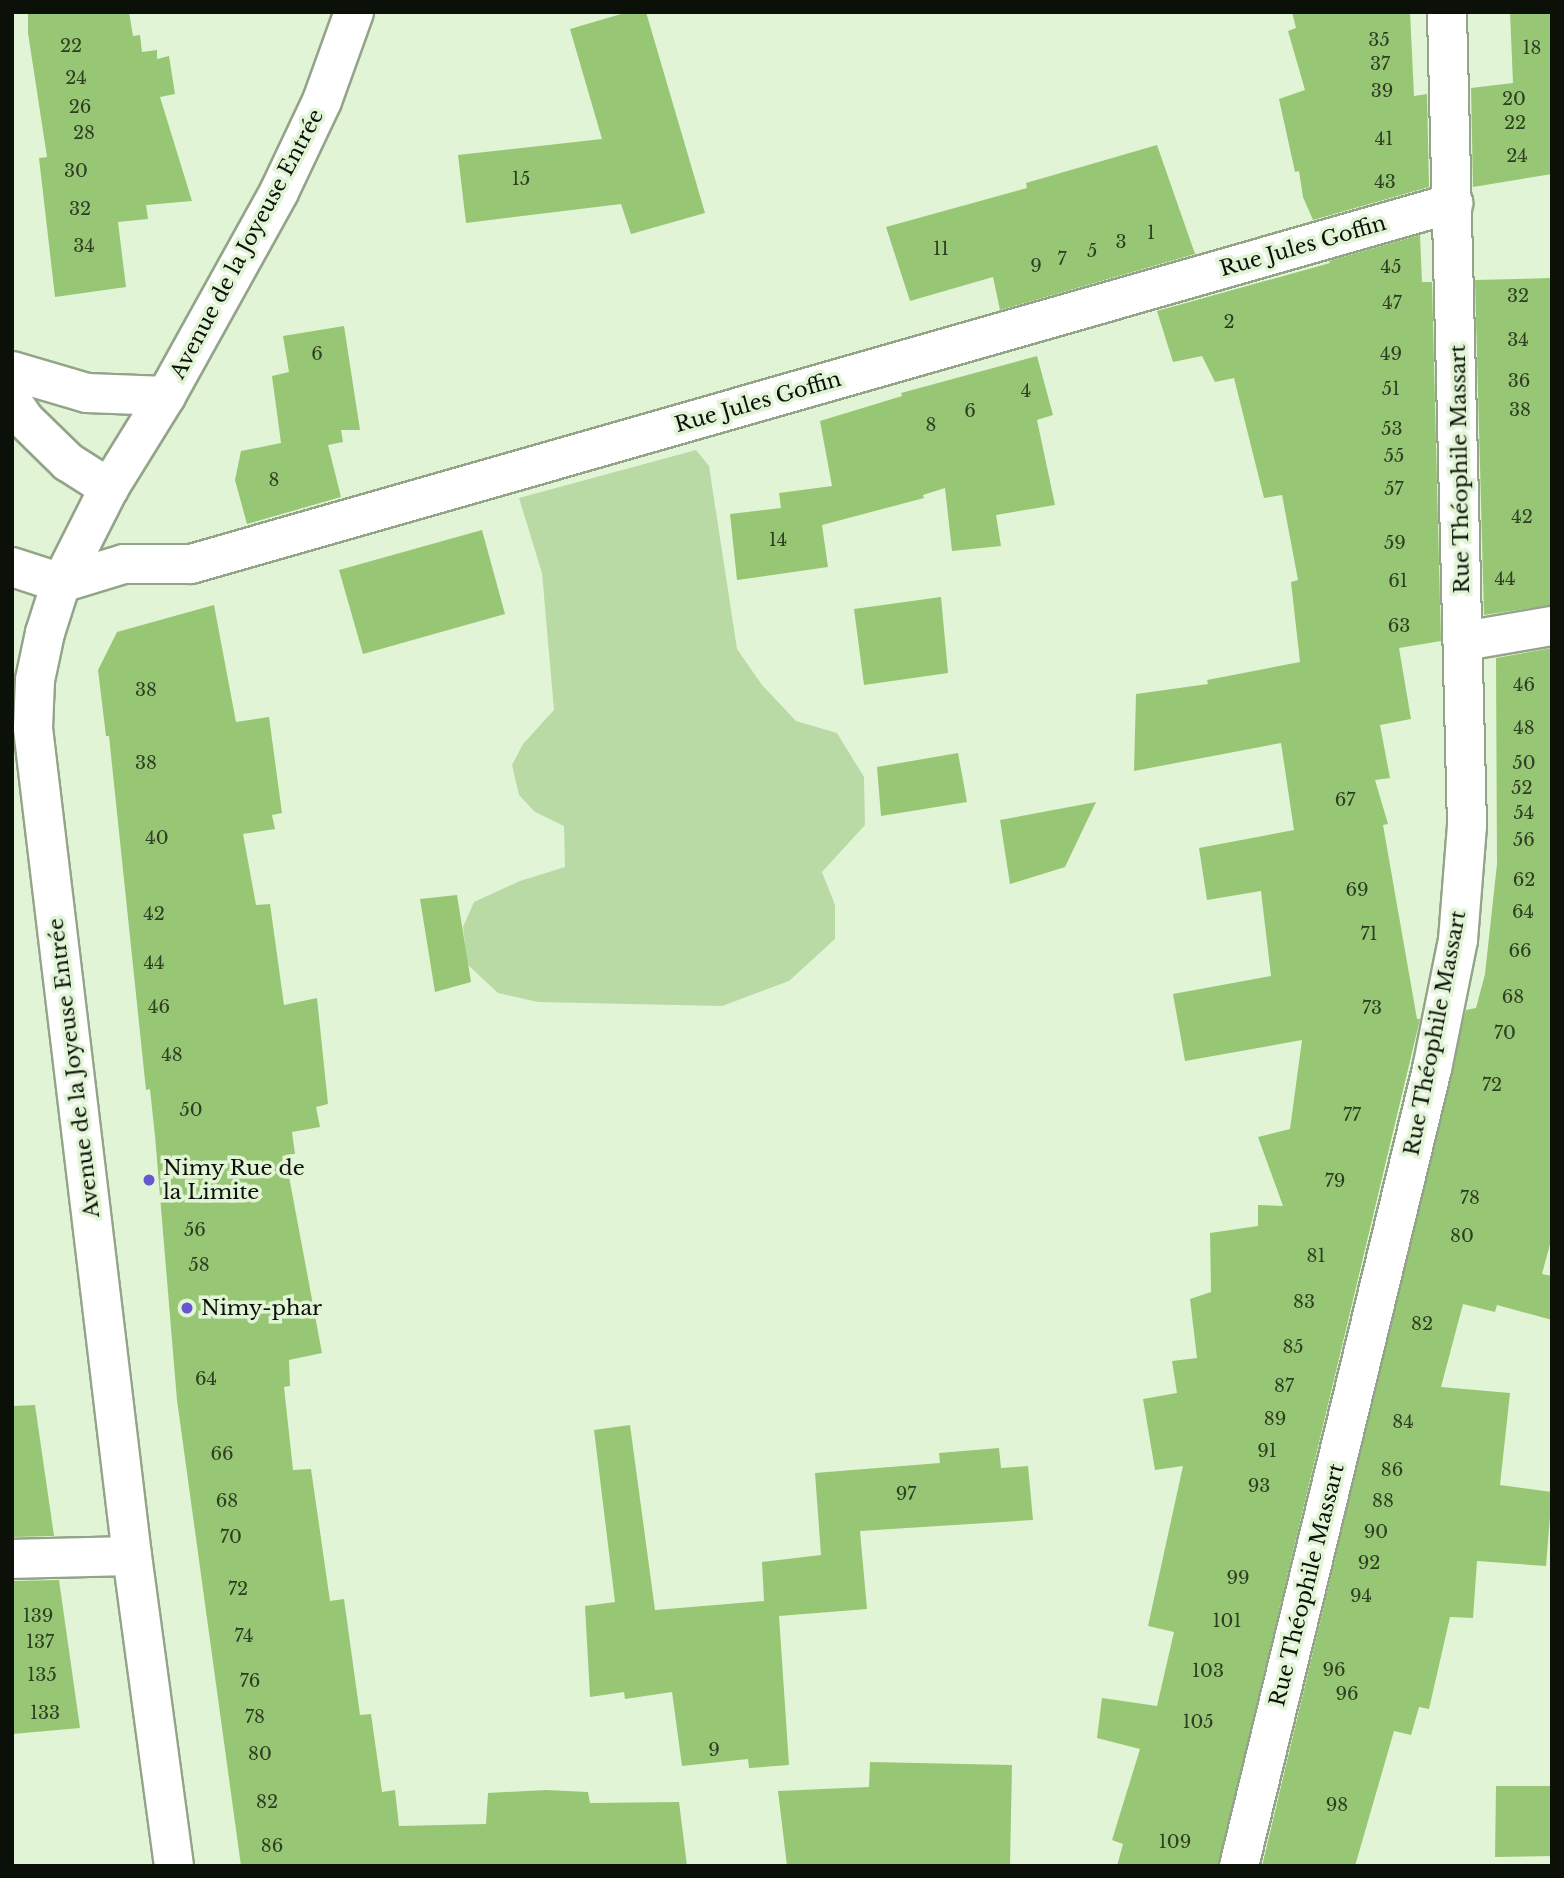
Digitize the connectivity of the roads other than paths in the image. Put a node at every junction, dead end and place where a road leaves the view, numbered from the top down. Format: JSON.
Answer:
{"nodes":[{"id":1,"x":354,"y":12,"type":"edge"},
{"id":2,"x":1447,"y":12,"type":"edge"},
{"id":3,"x":1453,"y":203,"type":"junction"},
{"id":4,"x":12,"y":371,"type":"edge"},
{"id":5,"x":166,"y":396,"type":"junction"},
{"id":6,"x":12,"y":401,"type":"edge"},
{"id":7,"x":109,"y":488,"type":"junction"},
{"id":8,"x":12,"y":567,"type":"edge"},
{"id":9,"x":61,"y":583,"type":"junction"},
{"id":10,"x":1552,"y":626,"type":"edge"},
{"id":11,"x":1464,"y":641,"type":"junction"},
{"id":12,"x":132,"y":1556,"type":"junction"},
{"id":13,"x":12,"y":1559,"type":"edge"},
{"id":14,"x":174,"y":1866,"type":"edge"},
{"id":15,"x":1239,"y":1866,"type":"edge"}],
"edges":[{"from":1,"to":5,"type":"street","name":"Avenue de la Joyeuse Entrée"},
{"from":2,"to":3,"type":"street","name":"Rue Théophile Massart"},
{"from":3,"to":9,"type":"street","name":"Rue Jules Goffin"},
{"from":3,"to":11,"type":"street","name":"Rue Théophile Massart"},
{"from":4,"to":5,"type":"street","name":"Avenue de la Joyeuse Entrée"},
{"from":5,"to":7,"type":"street","name":"Avenue de la Joyeuse Entrée"},
{"from":6,"to":7,"type":"street"},
{"from":7,"to":9,"type":"street","name":"Avenue de la Joyeuse Entrée"},
{"from":8,"to":9,"type":"street"},
{"from":9,"to":12,"type":"street","name":"Avenue de la Joyeuse Entrée"},
{"from":10,"to":11,"type":"street"},
{"from":11,"to":15,"type":"street","name":"Rue Théophile Massart"},
{"from":12,"to":13,"type":"street"},
{"from":12,"to":14,"type":"street","name":"Avenue de la Joyeuse Entrée"}]}
